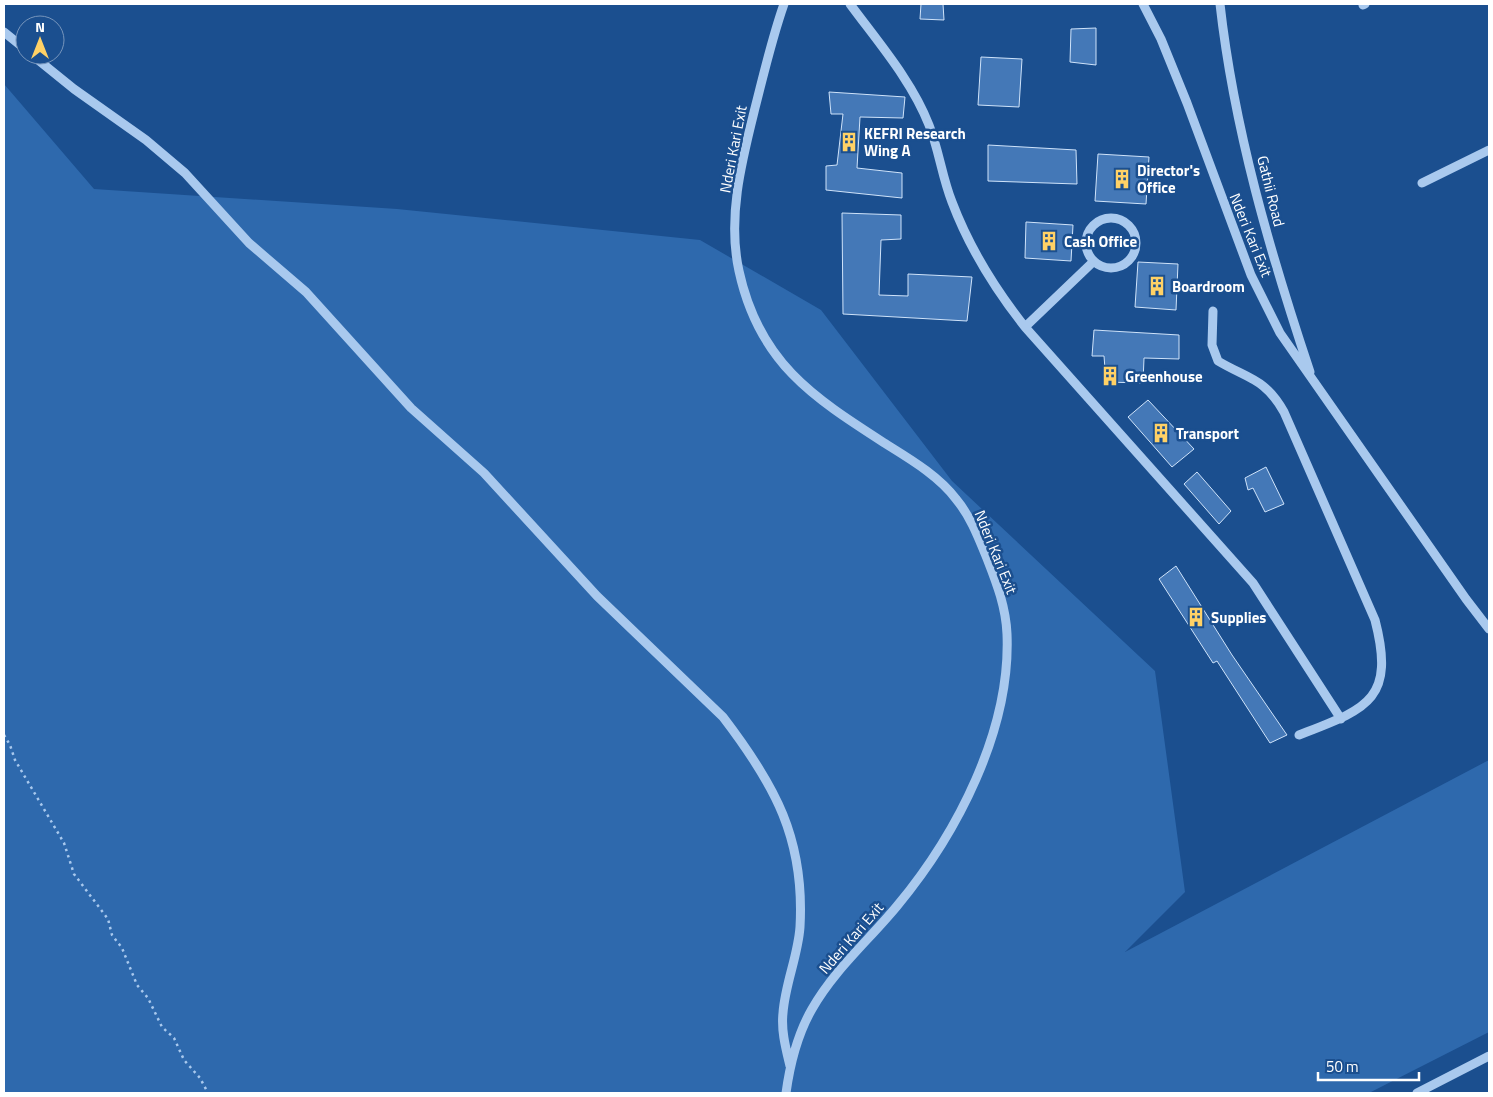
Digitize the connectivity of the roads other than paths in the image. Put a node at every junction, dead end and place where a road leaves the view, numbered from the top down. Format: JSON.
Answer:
{"nodes":[{"id":1,"x":784,"y":4,"type":"edge"},
{"id":2,"x":850,"y":4,"type":"edge"},
{"id":3,"x":1143,"y":4,"type":"edge"},
{"id":4,"x":1220,"y":4,"type":"edge"},
{"id":5,"x":4,"y":32,"type":"edge"},
{"id":6,"x":15,"y":41,"type":"edge"},
{"id":7,"x":44,"y":65,"type":"edge"},
{"id":8,"x":1489,"y":150,"type":"edge"},
{"id":9,"x":1422,"y":183,"type":"dead end"},
{"id":10,"x":1094,"y":261,"type":"junction"},
{"id":11,"x":1213,"y":310,"type":"dead end"},
{"id":12,"x":1025,"y":326,"type":"junction"},
{"id":13,"x":1313,"y":382,"type":"junction"},
{"id":14,"x":1489,"y":629,"type":"edge"},
{"id":15,"x":1341,"y":719,"type":"junction"},
{"id":16,"x":1299,"y":735,"type":"dead end"},
{"id":17,"x":1489,"y":1056,"type":"edge"},
{"id":18,"x":790,"y":1066,"type":"junction"},
{"id":19,"x":786,"y":1093,"type":"edge"},
{"id":20,"x":1417,"y":1093,"type":"edge"}],
"edges":[{"from":1,"to":18,"type":"street","name":"Nderi Kari Exit"},
{"from":2,"to":12,"type":"street"},
{"from":3,"to":13,"type":"street","name":"Nderi Kari Exit"},
{"from":4,"to":13,"type":"street","name":"Gathii Road"},
{"from":5,"to":6,"type":"street"},
{"from":7,"to":18,"type":"street"},
{"from":8,"to":9,"type":"street"},
{"from":10,"to":10,"type":"street"},
{"from":10,"to":12,"type":"street"},
{"from":11,"to":15,"type":"street"},
{"from":12,"to":15,"type":"street"},
{"from":13,"to":14,"type":"street","name":"Nderi Kari Exit"},
{"from":15,"to":16,"type":"street"},
{"from":17,"to":20,"type":"street"},
{"from":18,"to":19,"type":"street","name":"Nderi Kari Exit"}]}
